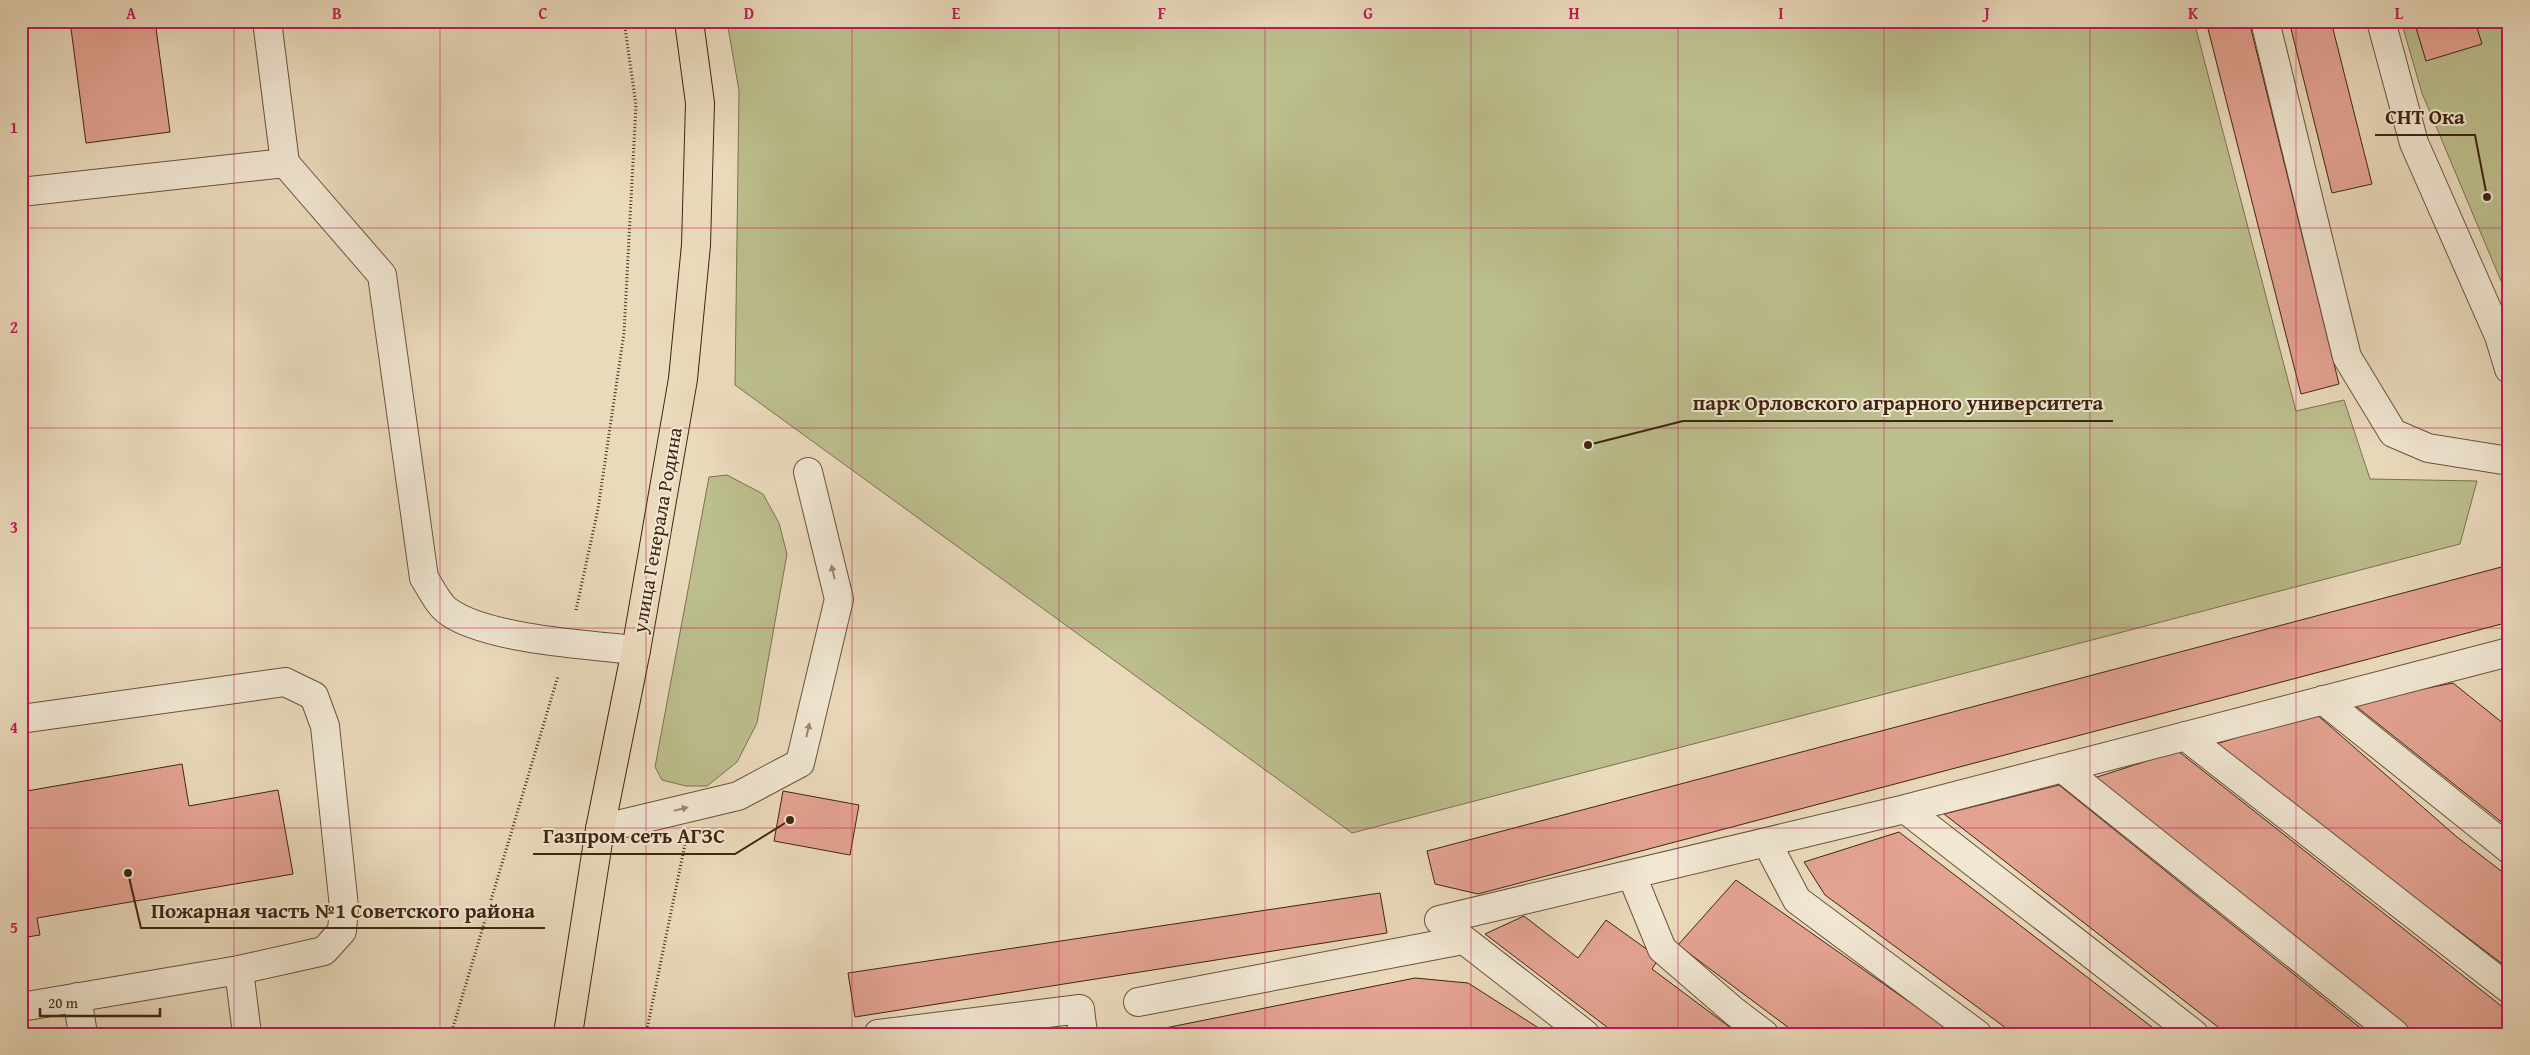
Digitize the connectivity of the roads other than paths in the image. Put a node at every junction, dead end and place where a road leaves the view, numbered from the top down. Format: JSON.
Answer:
{"nodes":[{"id":1,"x":267,"y":21,"type":"edge"},
{"id":2,"x":689,"y":21,"type":"edge"},
{"id":3,"x":2265,"y":21,"type":"edge"},
{"id":4,"x":2381,"y":21,"type":"edge"},
{"id":5,"x":285,"y":163,"type":"junction"},
{"id":6,"x":21,"y":192,"type":"edge"},
{"id":7,"x":2498,"y":306,"type":"edge"},
{"id":8,"x":2509,"y":369,"type":"edge"},
{"id":9,"x":2509,"y":461,"type":"edge"},
{"id":10,"x":808,"y":472,"type":"dead end"},
{"id":11,"x":636,"y":650,"type":"junction"},
{"id":12,"x":2509,"y":652,"type":"edge"},
{"id":13,"x":2323,"y":700,"type":"junction"},
{"id":14,"x":21,"y":720,"type":"edge"},
{"id":15,"x":2184,"y":736,"type":"junction"},
{"id":16,"x":2062,"y":768,"type":"junction"},
{"id":17,"x":1905,"y":809,"type":"junction"},
{"id":18,"x":600,"y":829,"type":"junction"},
{"id":19,"x":1767,"y":843,"type":"junction"},
{"id":20,"x":2509,"y":849,"type":"edge"},
{"id":21,"x":1632,"y":876,"type":"junction"},
{"id":22,"x":1463,"y":940,"type":"junction"},
{"id":23,"x":240,"y":970,"type":"junction"},
{"id":24,"x":2509,"y":989,"type":"edge"},
{"id":25,"x":77,"y":997,"type":"junction"},
{"id":26,"x":1138,"y":1002,"type":"dead end"},
{"id":27,"x":21,"y":1007,"type":"edge"},
{"id":28,"x":945,"y":1030,"type":"edge"},
{"id":29,"x":83,"y":1034,"type":"edge"},
{"id":30,"x":247,"y":1034,"type":"edge"},
{"id":31,"x":568,"y":1034,"type":"edge"},
{"id":32,"x":878,"y":1034,"type":"edge"},
{"id":33,"x":1083,"y":1034,"type":"edge"},
{"id":34,"x":1585,"y":1034,"type":"edge"},
{"id":35,"x":1764,"y":1034,"type":"edge"},
{"id":36,"x":1977,"y":1034,"type":"edge"},
{"id":37,"x":2194,"y":1034,"type":"edge"},
{"id":38,"x":2395,"y":1034,"type":"edge"}],
"edges":[{"from":1,"to":5,"type":"street"},
{"from":2,"to":11,"type":"main road","name":"улица Генерала Родина"},
{"from":3,"to":9,"type":"street"},
{"from":4,"to":7,"type":"street"},
{"from":5,"to":6,"type":"street"},
{"from":5,"to":11,"type":"street"},
{"from":7,"to":8,"type":"street"},
{"from":18,"to":10,"type":"street","one_way":true},
{"from":11,"to":18,"type":"main road","name":"улица Генерала Родина"},
{"from":12,"to":13,"type":"street"},
{"from":13,"to":15,"type":"street"},
{"from":13,"to":20,"type":"street"},
{"from":14,"to":23,"type":"street"},
{"from":15,"to":16,"type":"street"},
{"from":15,"to":24,"type":"street"},
{"from":16,"to":17,"type":"street"},
{"from":16,"to":38,"type":"street"},
{"from":17,"to":19,"type":"street"},
{"from":17,"to":37,"type":"street"},
{"from":18,"to":31,"type":"main road","name":"улица Генерала Родина"},
{"from":19,"to":21,"type":"street"},
{"from":19,"to":36,"type":"street"},
{"from":21,"to":22,"type":"street"},
{"from":21,"to":35,"type":"street"},
{"from":22,"to":26,"type":"street"},
{"from":22,"to":34,"type":"street"},
{"from":23,"to":25,"type":"street"},
{"from":23,"to":30,"type":"street"},
{"from":25,"to":27,"type":"street"},
{"from":25,"to":29,"type":"street"},
{"from":28,"to":32,"type":"street"},
{"from":28,"to":33,"type":"street"}]}
